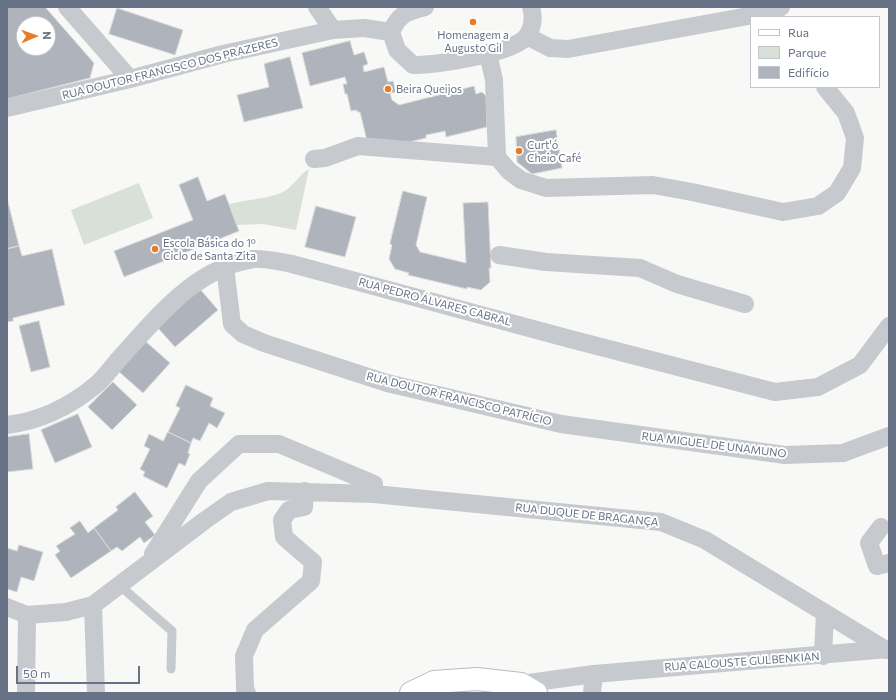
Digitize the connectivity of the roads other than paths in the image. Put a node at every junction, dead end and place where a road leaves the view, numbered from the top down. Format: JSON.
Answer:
{"nodes":[{"id":1,"x":66,"y":7,"type":"edge"},
{"id":2,"x":317,"y":7,"type":"edge"},
{"id":3,"x":424,"y":7,"type":"edge"},
{"id":4,"x":531,"y":7,"type":"edge"},
{"id":5,"x":774,"y":12,"type":"edge"},
{"id":6,"x":750,"y":16,"type":"edge"},
{"id":7,"x":752,"y":16,"type":"edge"},
{"id":8,"x":333,"y":30,"type":"junction"},
{"id":9,"x":390,"y":32,"type":"junction"},
{"id":10,"x":526,"y":36,"type":"junction"},
{"id":11,"x":488,"y":53,"type":"junction"},
{"id":12,"x":130,"y":79,"type":"junction"},
{"id":13,"x":826,"y":88,"type":"edge"},
{"id":14,"x":7,"y":108,"type":"edge"},
{"id":15,"x":497,"y":157,"type":"junction"},
{"id":16,"x":314,"y":159,"type":"dead end"},
{"id":17,"x":499,"y":255,"type":"dead end"},
{"id":18,"x":225,"y":267,"type":"junction"},
{"id":19,"x":745,"y":304,"type":"dead end"},
{"id":20,"x":889,"y":326,"type":"edge"},
{"id":21,"x":561,"y":424,"type":"joint"},
{"id":22,"x":7,"y":425,"type":"edge"},
{"id":23,"x":889,"y":436,"type":"edge"},
{"id":24,"x":305,"y":491,"type":"junction"},
{"id":25,"x":374,"y":494,"type":"junction"},
{"id":26,"x":881,"y":527,"type":"dead end"},
{"id":27,"x":889,"y":563,"type":"edge"},
{"id":28,"x":146,"y":564,"type":"junction"},
{"id":29,"x":119,"y":585,"type":"junction"},
{"id":30,"x":93,"y":605,"type":"junction"},
{"id":31,"x":7,"y":607,"type":"edge"},
{"id":32,"x":825,"y":613,"type":"junction"},
{"id":33,"x":27,"y":615,"type":"junction"},
{"id":34,"x":888,"y":650,"type":"edge"},
{"id":35,"x":823,"y":656,"type":"junction"},
{"id":36,"x":171,"y":670,"type":"dead end"},
{"id":37,"x":594,"y":674,"type":"junction"},
{"id":38,"x":529,"y":688,"type":"edge"},
{"id":39,"x":26,"y":693,"type":"edge"},
{"id":40,"x":96,"y":693,"type":"edge"},
{"id":41,"x":247,"y":693,"type":"edge"},
{"id":42,"x":411,"y":693,"type":"edge"},
{"id":43,"x":592,"y":693,"type":"edge"}],
"edges":[{"from":1,"to":12,"type":"street"},
{"from":2,"to":8,"type":"street"},
{"from":3,"to":9,"type":"street"},
{"from":4,"to":10,"type":"street"},
{"from":5,"to":7,"type":"street"},
{"from":6,"to":10,"type":"street"},
{"from":8,"to":9,"type":"street","name":"RUA DOUTOR FRANCISCO DOS PRAZERES"},
{"from":8,"to":12,"type":"street","name":"RUA DOUTOR FRANCISCO DOS PRAZERES"},
{"from":9,"to":11,"type":"street"},
{"from":10,"to":11,"type":"street"},
{"from":11,"to":15,"type":"street"},
{"from":12,"to":14,"type":"street","name":"RUA DOUTOR FRANCISCO DOS PRAZERES"},
{"from":13,"to":15,"type":"street"},
{"from":15,"to":16,"type":"street"},
{"from":17,"to":19,"type":"street"},
{"from":18,"to":20,"type":"street","name":"RUA PEDRO ÁLVARES CABRAL"},
{"from":18,"to":21,"type":"street","name":"RUA DOUTOR FRANCISCO PATRÍCIO"},
{"from":18,"to":22,"type":"street","name":"RUA PEDRO ÁLVARES CABRAL"},
{"from":21,"to":23,"type":"street","name":"RUA MIGUEL DE UNAMUNO"},
{"from":24,"to":25,"type":"street","name":"RUA DUQUE DE BRAGANÇA"},
{"from":24,"to":28,"type":"street","name":"RUA DUQUE DE BRAGANÇA"},
{"from":24,"to":41,"type":"street"},
{"from":25,"to":28,"type":"street","name":"RUA DUQUE DE BRAGANÇA"},
{"from":25,"to":32,"type":"street","name":"RUA DUQUE DE BRAGANÇA"},
{"from":26,"to":27,"type":"street"},
{"from":28,"to":29,"type":"street","name":"RUA DUQUE DE BRAGANÇA"},
{"from":29,"to":30,"type":"street","name":"RUA DUQUE DE BRAGANÇA"},
{"from":29,"to":36,"type":"lane"},
{"from":30,"to":33,"type":"street","name":"RUA DUQUE DE BRAGANÇA"},
{"from":30,"to":40,"type":"street"},
{"from":31,"to":33,"type":"street","name":"RUA DUQUE DE BRAGANÇA"},
{"from":32,"to":34,"type":"street","name":"RUA DUQUE DE BRAGANÇA"},
{"from":32,"to":35,"type":"street"},
{"from":33,"to":39,"type":"street"},
{"from":34,"to":35,"type":"street","name":"RUA CALOUSTE GULBENKIAN"},
{"from":35,"to":37,"type":"street","name":"RUA CALOUSTE GULBENKIAN"},
{"from":37,"to":38,"type":"street","name":"RUA CALOUSTE GULBENKIAN"},
{"from":37,"to":43,"type":"street"},
{"from":38,"to":42,"type":"street"}]}
